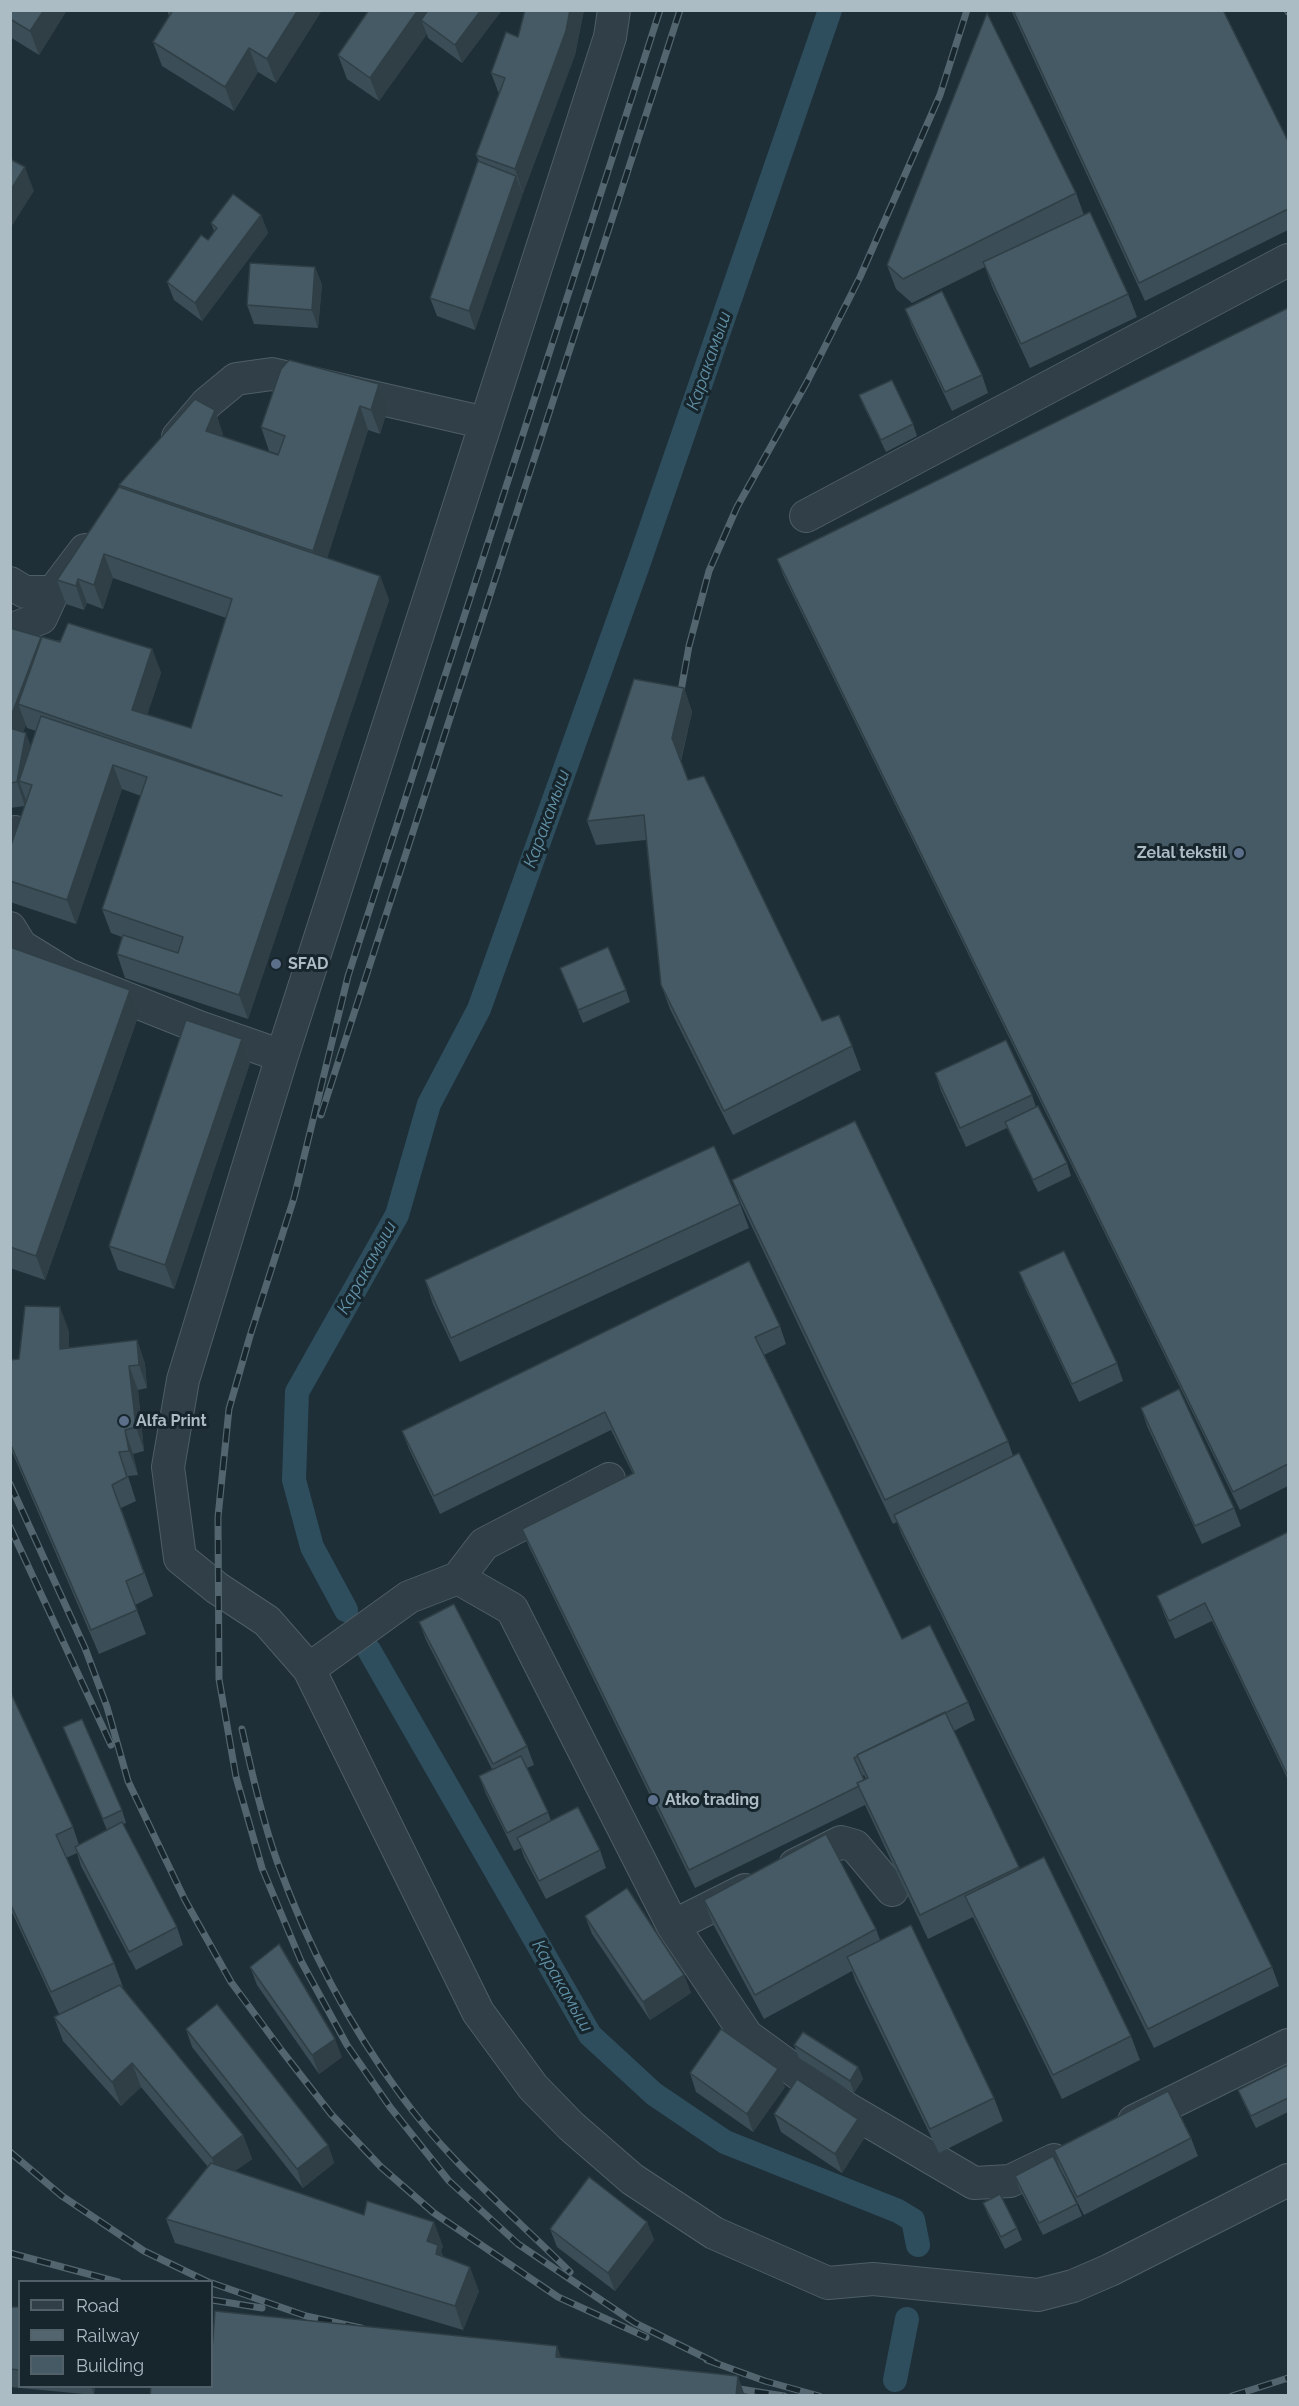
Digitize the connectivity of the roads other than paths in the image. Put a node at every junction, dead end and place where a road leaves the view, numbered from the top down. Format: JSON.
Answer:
{"nodes":[{"id":1,"x":614,"y":10,"type":"edge"},
{"id":2,"x":1288,"y":260,"type":"edge"},
{"id":3,"x":486,"y":423,"type":"junction"},
{"id":4,"x":162,"y":457,"type":"edge"},
{"id":5,"x":806,"y":516,"type":"dead end"},
{"id":6,"x":102,"y":530,"type":"edge"},
{"id":7,"x":10,"y":583,"type":"edge"},
{"id":8,"x":53,"y":592,"type":"junction"},
{"id":9,"x":10,"y":630,"type":"edge"},
{"id":10,"x":14,"y":943,"type":"edge"},
{"id":11,"x":282,"y":1056,"type":"junction"},
{"id":12,"x":609,"y":1479,"type":"dead end"},
{"id":13,"x":458,"y":1578,"type":"junction"},
{"id":14,"x":309,"y":1669,"type":"junction"},
{"id":15,"x":892,"y":1890,"type":"dead end"},
{"id":16,"x":673,"y":1926,"type":"junction"},
{"id":17,"x":1288,"y":2046,"type":"edge"},
{"id":18,"x":1288,"y":2180,"type":"edge"}],
"edges":[{"from":1,"to":3,"type":"street"},
{"from":2,"to":5,"type":"street"},
{"from":3,"to":4,"type":"street"},
{"from":3,"to":11,"type":"street"},
{"from":6,"to":8,"type":"street"},
{"from":7,"to":8,"type":"street"},
{"from":8,"to":9,"type":"street"},
{"from":10,"to":11,"type":"street"},
{"from":11,"to":14,"type":"street"},
{"from":12,"to":13,"type":"street"},
{"from":13,"to":14,"type":"street"},
{"from":13,"to":16,"type":"street"},
{"from":14,"to":18,"type":"street"},
{"from":15,"to":16,"type":"street"},
{"from":16,"to":17,"type":"street"}]}
